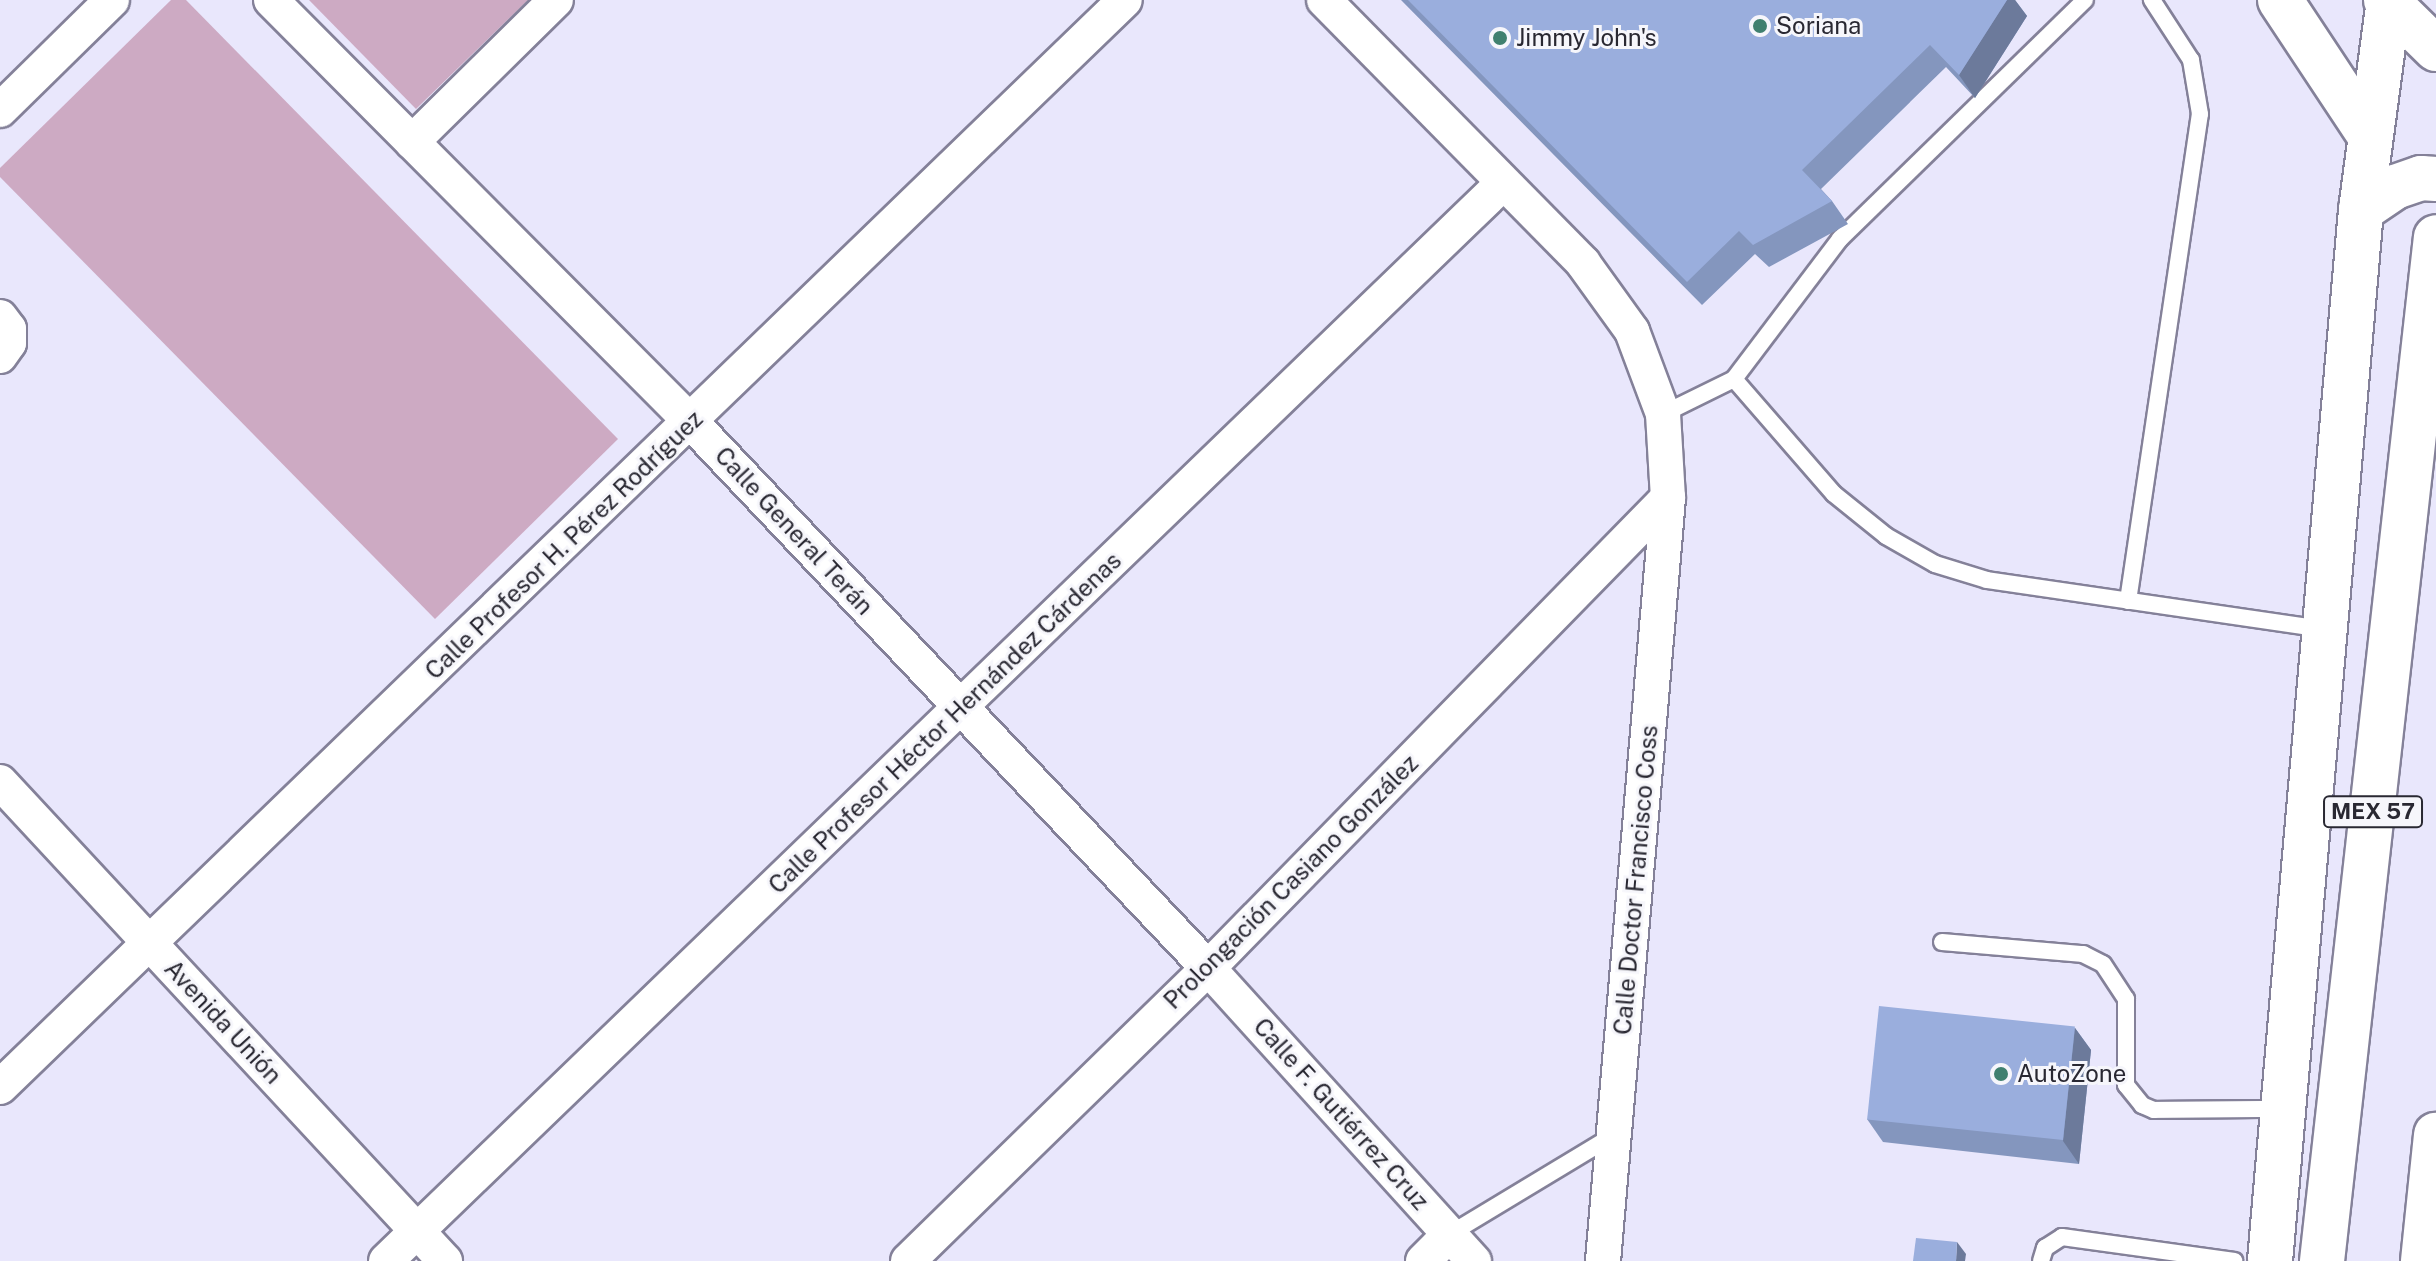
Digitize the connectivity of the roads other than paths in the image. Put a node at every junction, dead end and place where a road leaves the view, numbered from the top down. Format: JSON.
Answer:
{"nodes":[{"id":1,"x":112,"y":0,"type":"edge"},
{"id":2,"x":271,"y":0,"type":"edge"},
{"id":3,"x":556,"y":0,"type":"edge"},
{"id":4,"x":1125,"y":0,"type":"edge"},
{"id":5,"x":1324,"y":0,"type":"edge"},
{"id":6,"x":2085,"y":0,"type":"edge"},
{"id":7,"x":2152,"y":0,"type":"edge"},
{"id":8,"x":2280,"y":0,"type":"edge"},
{"id":9,"x":2386,"y":1,"type":"edge"},
{"id":10,"x":2436,"y":49,"type":"edge"},
{"id":11,"x":0,"y":110,"type":"edge"},
{"id":12,"x":2370,"y":136,"type":"junction"},
{"id":13,"x":412,"y":142,"type":"junction"},
{"id":14,"x":2436,"y":179,"type":"edge"},
{"id":15,"x":1503,"y":183,"type":"junction"},
{"id":16,"x":2361,"y":210,"type":"junction"},
{"id":17,"x":2436,"y":237,"type":"edge"},
{"id":18,"x":1734,"y":379,"type":"junction"},
{"id":19,"x":1663,"y":414,"type":"junction"},
{"id":20,"x":691,"y":422,"type":"junction"},
{"id":21,"x":1668,"y":498,"type":"junction"},
{"id":22,"x":2128,"y":601,"type":"junction"},
{"id":23,"x":2322,"y":629,"type":"junction"},
{"id":24,"x":962,"y":709,"type":"junction"},
{"id":25,"x":0,"y":782,"type":"edge"},
{"id":26,"x":1942,"y":942,"type":"dead end"},
{"id":27,"x":150,"y":944,"type":"junction"},
{"id":28,"x":1208,"y":968,"type":"junction"},
{"id":29,"x":0,"y":1087,"type":"edge"},
{"id":30,"x":2282,"y":1109,"type":"junction"},
{"id":31,"x":1615,"y":1134,"type":"junction"},
{"id":32,"x":2436,"y":1135,"type":"edge"},
{"id":33,"x":2436,"y":1143,"type":"edge"},
{"id":34,"x":417,"y":1231,"type":"junction"},
{"id":35,"x":1450,"y":1234,"type":"junction"},
{"id":36,"x":386,"y":1261,"type":"edge"},
{"id":37,"x":445,"y":1261,"type":"edge"},
{"id":38,"x":908,"y":1261,"type":"edge"},
{"id":39,"x":1423,"y":1261,"type":"edge"},
{"id":40,"x":1474,"y":1261,"type":"edge"},
{"id":41,"x":1603,"y":1261,"type":"edge"},
{"id":42,"x":2041,"y":1261,"type":"edge"},
{"id":43,"x":2234,"y":1261,"type":"edge"},
{"id":44,"x":2270,"y":1261,"type":"edge"},
{"id":45,"x":2322,"y":1261,"type":"edge"},
{"id":46,"x":2423,"y":1261,"type":"edge"}],
"edges":[{"from":1,"to":11,"type":"street"},
{"from":2,"to":13,"type":"street","name":"Calle General Terán"},
{"from":3,"to":13,"type":"street"},
{"from":4,"to":20,"type":"street","name":"Calle Profesor H. Pérez Rodríguez"},
{"from":5,"to":15,"type":"street","name":"Calle Doctor Francisco Coss"},
{"from":6,"to":18,"type":"lane"},
{"from":7,"to":22,"type":"lane"},
{"from":8,"to":12,"type":"main road"},
{"from":9,"to":10,"type":"main road"},
{"from":9,"to":12,"type":"main road"},
{"from":12,"to":16,"type":"main road"},
{"from":13,"to":20,"type":"street","name":"Calle General Terán"},
{"from":14,"to":16,"type":"main road"},
{"from":15,"to":19,"type":"street","name":"Calle Doctor Francisco Coss"},
{"from":15,"to":24,"type":"street","name":"Calle Profesor Héctor Hernández Cárdenas"},
{"from":16,"to":23,"type":"main road"},
{"from":17,"to":45,"type":"main road","number":"MEX 57"},
{"from":18,"to":19,"type":"lane"},
{"from":18,"to":22,"type":"lane"},
{"from":19,"to":21,"type":"street","name":"Calle Doctor Francisco Coss"},
{"from":20,"to":24,"type":"street","name":"Calle General Terán"},
{"from":20,"to":27,"type":"street","name":"Calle Profesor H. Pérez Rodríguez"},
{"from":21,"to":28,"type":"street","name":"Prolongación Casiano González"},
{"from":21,"to":31,"type":"street","name":"Calle Doctor Francisco Coss"},
{"from":22,"to":23,"type":"lane"},
{"from":23,"to":30,"type":"main road"},
{"from":24,"to":28,"type":"street","name":"Calle General Terán"},
{"from":24,"to":34,"type":"street","name":"Calle Profesor Héctor Hernández Cárdenas"},
{"from":25,"to":27,"type":"street","name":"Avenida Unión"},
{"from":26,"to":30,"type":"lane"},
{"from":27,"to":29,"type":"street","name":"Calle Profesor H. Pérez Rodríguez"},
{"from":27,"to":34,"type":"street","name":"Avenida Unión"},
{"from":28,"to":35,"type":"street","name":"Calle F. Gutiérrez Cruz"},
{"from":28,"to":38,"type":"street","name":"Prolongación Casiano González"},
{"from":30,"to":44,"type":"main road"},
{"from":31,"to":35,"type":"lane"},
{"from":31,"to":41,"type":"street","name":"Calle Doctor Francisco Coss"},
{"from":32,"to":33,"type":"main road"},
{"from":33,"to":46,"type":"main road"},
{"from":34,"to":36,"type":"street","name":"Calle Profesor Héctor Hernández Cárdenas"},
{"from":34,"to":37,"type":"street","name":"Avenida Unión"},
{"from":35,"to":39,"type":"street"},
{"from":35,"to":40,"type":"street","name":"Calle F. Gutiérrez Cruz"},
{"from":42,"to":43,"type":"lane"}]}
